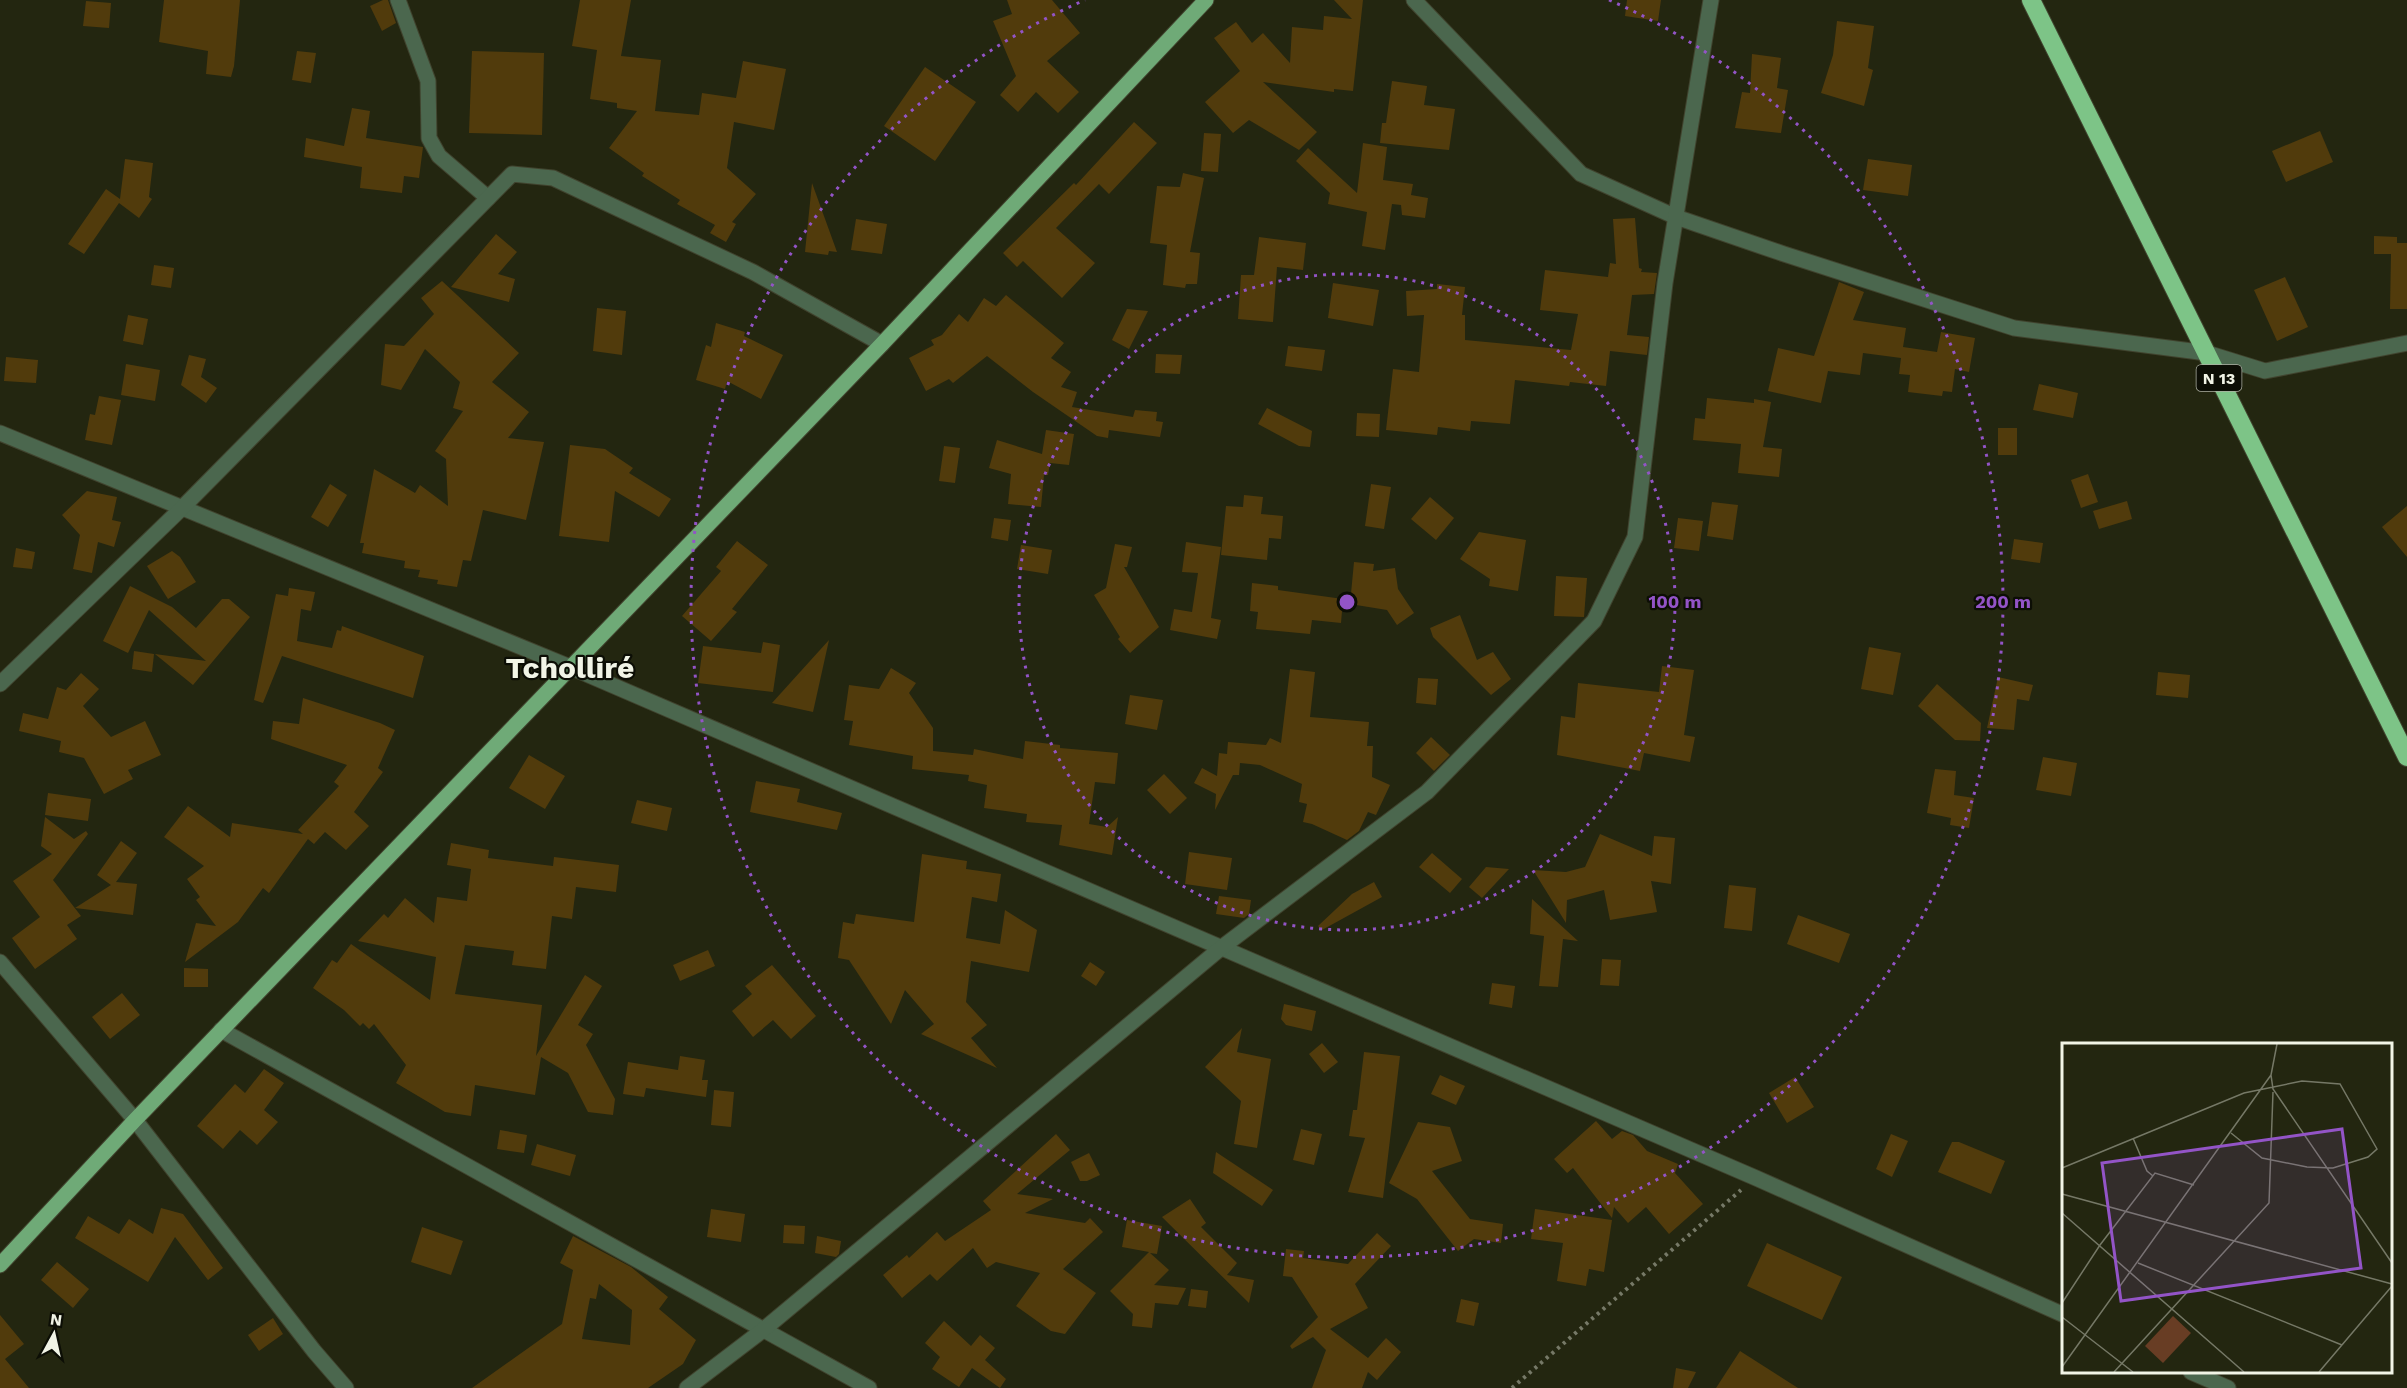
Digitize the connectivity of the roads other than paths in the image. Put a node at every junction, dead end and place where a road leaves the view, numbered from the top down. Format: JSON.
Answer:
{"nodes":[{"id":1,"x":398,"y":0,"type":"edge"},
{"id":2,"x":1206,"y":0,"type":"edge"},
{"id":3,"x":1414,"y":0,"type":"edge"},
{"id":4,"x":1711,"y":0,"type":"edge"},
{"id":5,"x":2031,"y":0,"type":"edge"},
{"id":6,"x":488,"y":198,"type":"junction"},
{"id":7,"x":1676,"y":217,"type":"junction"},
{"id":8,"x":2407,"y":343,"type":"edge"},
{"id":9,"x":882,"y":344,"type":"junction"},
{"id":10,"x":2207,"y":353,"type":"junction"},
{"id":11,"x":0,"y":433,"type":"edge"},
{"id":12,"x":183,"y":507,"type":"junction"},
{"id":13,"x":570,"y":667,"type":"junction"},
{"id":14,"x":0,"y":684,"type":"edge"},
{"id":15,"x":2407,"y":757,"type":"edge"},
{"id":16,"x":1221,"y":948,"type":"junction"},
{"id":17,"x":0,"y":962,"type":"edge"},
{"id":18,"x":221,"y":1030,"type":"junction"},
{"id":19,"x":135,"y":1120,"type":"junction"},
{"id":20,"x":0,"y":1265,"type":"edge"},
{"id":21,"x":2062,"y":1314,"type":"edge"},
{"id":22,"x":763,"y":1330,"type":"junction"},
{"id":23,"x":2195,"y":1373,"type":"edge"},
{"id":24,"x":346,"y":1388,"type":"edge"},
{"id":25,"x":687,"y":1388,"type":"edge"},
{"id":26,"x":869,"y":1388,"type":"edge"},
{"id":27,"x":2228,"y":1388,"type":"edge"}],
"edges":[{"from":1,"to":6,"type":"street"},
{"from":2,"to":9,"type":"main road"},
{"from":3,"to":7,"type":"street"},
{"from":4,"to":7,"type":"street"},
{"from":5,"to":10,"type":"highway","number":"N 13"},
{"from":6,"to":9,"type":"street"},
{"from":6,"to":12,"type":"street"},
{"from":7,"to":10,"type":"street"},
{"from":7,"to":16,"type":"street"},
{"from":8,"to":10,"type":"street"},
{"from":9,"to":13,"type":"main road"},
{"from":10,"to":15,"type":"highway","number":"N 13"},
{"from":11,"to":12,"type":"street"},
{"from":12,"to":13,"type":"street"},
{"from":12,"to":14,"type":"street"},
{"from":13,"to":16,"type":"street"},
{"from":13,"to":18,"type":"main road"},
{"from":16,"to":21,"type":"street"},
{"from":16,"to":22,"type":"street"},
{"from":17,"to":19,"type":"street"},
{"from":18,"to":19,"type":"main road"},
{"from":18,"to":22,"type":"street"},
{"from":19,"to":20,"type":"main road"},
{"from":19,"to":24,"type":"street"},
{"from":22,"to":25,"type":"street"},
{"from":22,"to":26,"type":"street"},
{"from":23,"to":27,"type":"street"}]}
